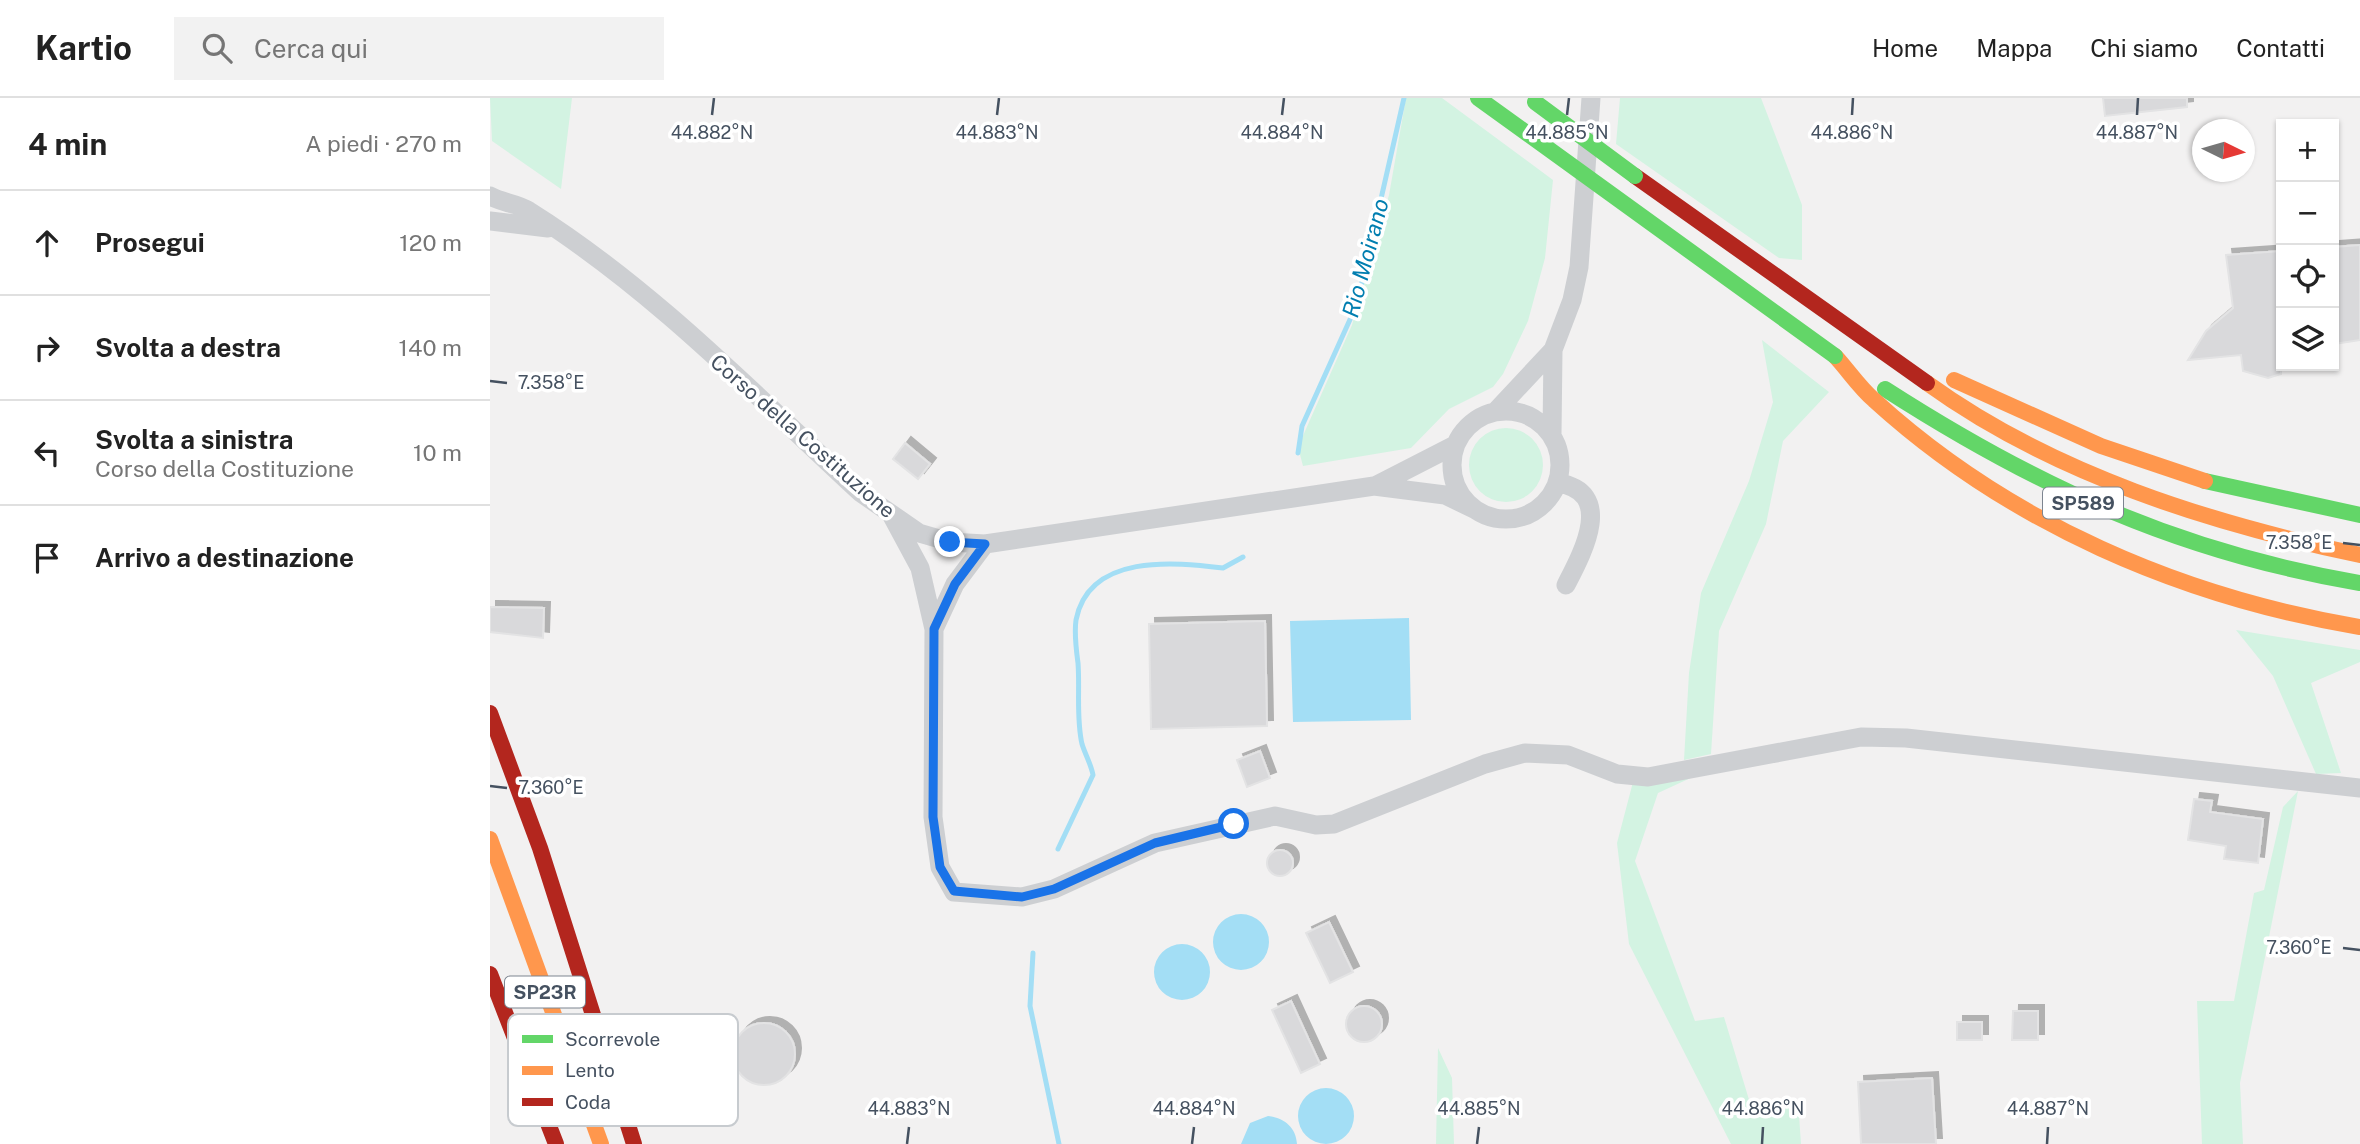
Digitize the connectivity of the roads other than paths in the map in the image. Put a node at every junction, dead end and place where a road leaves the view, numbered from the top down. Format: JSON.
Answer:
{"nodes":[{"id":1,"x":1478,"y":98,"type":"edge"},
{"id":2,"x":1591,"y":98,"type":"edge"},
{"id":3,"x":1532,"y":100,"type":"edge"},
{"id":4,"x":490,"y":195,"type":"edge"},
{"id":5,"x":490,"y":221,"type":"edge"},
{"id":6,"x":559,"y":230,"type":"junction"},
{"id":7,"x":1864,"y":341,"type":"junction"},
{"id":8,"x":1553,"y":349,"type":"junction"},
{"id":9,"x":1835,"y":356,"type":"junction"},
{"id":10,"x":1496,"y":411,"type":"junction"},
{"id":11,"x":1552,"y":434,"type":"junction"},
{"id":12,"x":1455,"y":446,"type":"junction"},
{"id":13,"x":1558,"y":483,"type":"junction"},
{"id":14,"x":1374,"y":486,"type":"junction"},
{"id":15,"x":1476,"y":510,"type":"junction"},
{"id":16,"x":2360,"y":515,"type":"edge"},
{"id":17,"x":892,"y":516,"type":"junction"},
{"id":18,"x":985,"y":544,"type":"junction"},
{"id":19,"x":2360,"y":555,"type":"edge"},
{"id":20,"x":2360,"y":583,"type":"edge"},
{"id":21,"x":1566,"y":585,"type":"dead end"},
{"id":22,"x":2360,"y":627,"type":"edge"},
{"id":23,"x":934,"y":629,"type":"junction"},
{"id":24,"x":490,"y":713,"type":"edge"},
{"id":25,"x":2360,"y":788,"type":"edge"},
{"id":26,"x":490,"y":839,"type":"edge"},
{"id":27,"x":490,"y":974,"type":"edge"},
{"id":28,"x":553,"y":1014,"type":"edge"},
{"id":29,"x":593,"y":1014,"type":"edge"},
{"id":30,"x":508,"y":1020,"type":"edge"},
{"id":31,"x":549,"y":1126,"type":"edge"},
{"id":32,"x":594,"y":1126,"type":"edge"},
{"id":33,"x":628,"y":1126,"type":"edge"},
{"id":34,"x":556,"y":1144,"type":"edge"},
{"id":35,"x":600,"y":1144,"type":"edge"},
{"id":36,"x":634,"y":1144,"type":"edge"}],
"edges":[{"from":1,"to":9,"type":"main road","number":"SP589","bridge":true},
{"from":2,"to":8,"type":"street"},
{"from":3,"to":7,"type":"main road","number":"SP589","bridge":true},
{"from":4,"to":6,"type":"street","name":"Corso della Costituzione"},
{"from":5,"to":6,"type":"street"},
{"from":6,"to":17,"type":"street","name":"Corso della Costituzione"},
{"from":7,"to":16,"type":"main road"},
{"from":7,"to":19,"type":"main road","number":"SP589"},
{"from":8,"to":10,"type":"street"},
{"from":8,"to":11,"type":"street"},
{"from":9,"to":20,"type":"main road","number":"SP589"},
{"from":9,"to":22,"type":"main road"},
{"from":10,"to":11,"type":"street"},
{"from":10,"to":12,"type":"street"},
{"from":11,"to":13,"type":"street"},
{"from":12,"to":14,"type":"street"},
{"from":12,"to":15,"type":"street"},
{"from":13,"to":15,"type":"street"},
{"from":13,"to":21,"type":"street"},
{"from":14,"to":15,"type":"street"},
{"from":14,"to":18,"type":"street","name":"Corso della Costituzione"},
{"from":17,"to":18,"type":"street","name":"Corso della Costituzione"},
{"from":17,"to":23,"type":"street"},
{"from":18,"to":23,"type":"street"},
{"from":23,"to":25,"type":"street"},
{"from":24,"to":29,"type":"main road"},
{"from":26,"to":28,"type":"main road","number":"SP23R"},
{"from":27,"to":30,"type":"main road"},
{"from":31,"to":34,"type":"main road"},
{"from":32,"to":35,"type":"main road","number":"SP23R"},
{"from":33,"to":36,"type":"main road"}]}
